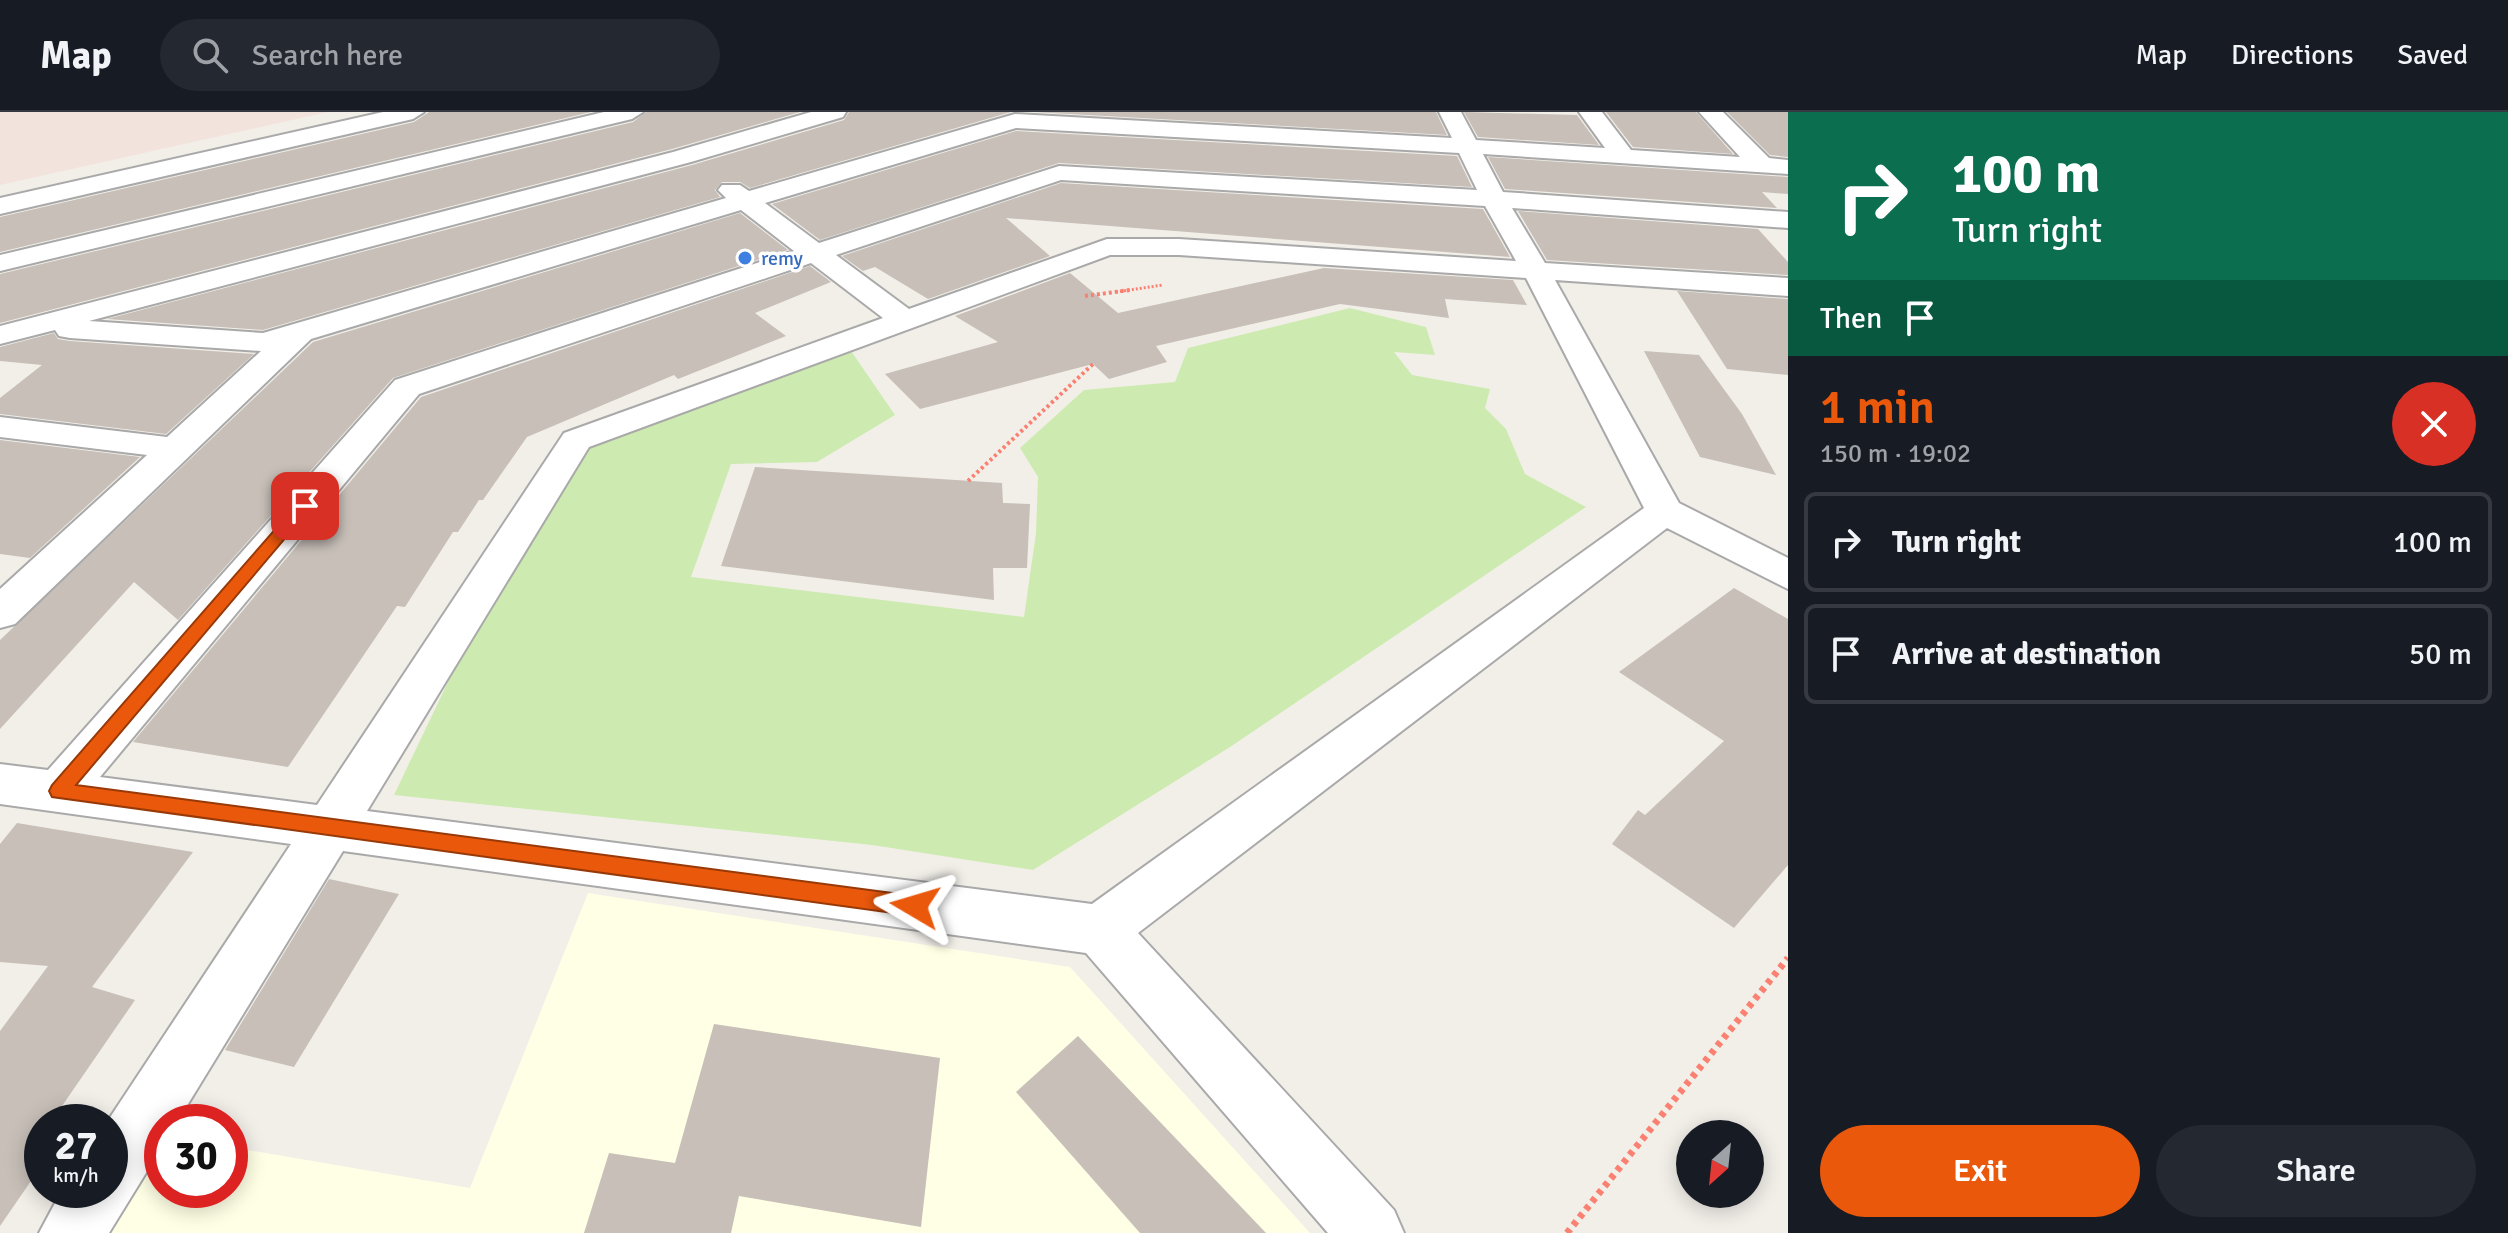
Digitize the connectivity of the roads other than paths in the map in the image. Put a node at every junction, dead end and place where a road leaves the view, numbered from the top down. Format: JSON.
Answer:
{"nodes":[{"id":1,"x":337,"y":112,"type":"edge"},
{"id":2,"x":413,"y":112,"type":"edge"},
{"id":3,"x":835,"y":112,"type":"edge"},
{"id":4,"x":1450,"y":112,"type":"edge"},
{"id":5,"x":1590,"y":112,"type":"edge"},
{"id":6,"x":1710,"y":112,"type":"edge"},
{"id":7,"x":637,"y":122,"type":"edge"},
{"id":8,"x":1209,"y":122,"type":"edge"},
{"id":9,"x":1337,"y":125,"type":"edge"},
{"id":10,"x":1466,"y":146,"type":"junction"},
{"id":11,"x":1623,"y":155,"type":"junction"},
{"id":12,"x":682,"y":157,"type":"junction"},
{"id":13,"x":1776,"y":167,"type":"edge"},
{"id":14,"x":0,"y":186,"type":"edge"},
{"id":15,"x":748,"y":201,"type":"junction"},
{"id":16,"x":1495,"y":201,"type":"junction"},
{"id":17,"x":0,"y":206,"type":"edge"},
{"id":18,"x":1788,"y":220,"type":"edge"},
{"id":19,"x":818,"y":254,"type":"junction"},
{"id":20,"x":0,"y":263,"type":"edge"},
{"id":21,"x":1536,"y":271,"type":"junction"},
{"id":22,"x":1788,"y":287,"type":"edge"},
{"id":23,"x":903,"y":319,"type":"junction"},
{"id":24,"x":32,"y":327,"type":"junction"},
{"id":25,"x":300,"y":332,"type":"junction"},
{"id":26,"x":0,"y":335,"type":"edge"},
{"id":27,"x":0,"y":427,"type":"edge"},
{"id":28,"x":174,"y":448,"type":"junction"},
{"id":29,"x":1665,"y":511,"type":"junction"},
{"id":30,"x":0,"y":563,"type":"edge"},
{"id":31,"x":46,"y":570,"type":"junction"},
{"id":32,"x":1788,"y":575,"type":"edge"},
{"id":33,"x":0,"y":613,"type":"edge"},
{"id":34,"x":0,"y":784,"type":"edge"},
{"id":35,"x":59,"y":791,"type":"junction"},
{"id":36,"x":328,"y":829,"type":"junction"},
{"id":37,"x":1100,"y":930,"type":"junction"},
{"id":38,"x":128,"y":1145,"type":"edge"},
{"id":39,"x":88,"y":1208,"type":"edge"},
{"id":40,"x":72,"y":1233,"type":"edge"},
{"id":41,"x":1371,"y":1233,"type":"edge"}],
"edges":[{"from":1,"to":14,"type":"street"},
{"from":2,"to":17,"type":"street"},
{"from":3,"to":12,"type":"street"},
{"from":4,"to":10,"type":"street"},
{"from":5,"to":11,"type":"street"},
{"from":6,"to":13,"type":"street"},
{"from":7,"to":12,"type":"street"},
{"from":7,"to":20,"type":"street"},
{"from":8,"to":9,"type":"street"},
{"from":8,"to":15,"type":"street"},
{"from":9,"to":10,"type":"street"},
{"from":10,"to":11,"type":"street"},
{"from":10,"to":16,"type":"street"},
{"from":11,"to":13,"type":"street"},
{"from":12,"to":15,"type":"street"},
{"from":12,"to":24,"type":"street"},
{"from":15,"to":19,"type":"street"},
{"from":15,"to":25,"type":"street"},
{"from":16,"to":18,"type":"street"},
{"from":16,"to":19,"type":"street"},
{"from":16,"to":21,"type":"street"},
{"from":19,"to":23,"type":"street"},
{"from":19,"to":35,"type":"street"},
{"from":21,"to":22,"type":"street"},
{"from":21,"to":23,"type":"street"},
{"from":21,"to":29,"type":"street"},
{"from":23,"to":36,"type":"street"},
{"from":24,"to":25,"type":"street"},
{"from":24,"to":26,"type":"street"},
{"from":25,"to":28,"type":"street"},
{"from":27,"to":28,"type":"street"},
{"from":28,"to":31,"type":"street"},
{"from":29,"to":32,"type":"street"},
{"from":29,"to":37,"type":"street"},
{"from":30,"to":31,"type":"street"},
{"from":31,"to":33,"type":"street"},
{"from":34,"to":35,"type":"street"},
{"from":35,"to":36,"type":"street"},
{"from":36,"to":37,"type":"street"},
{"from":36,"to":38,"type":"street"},
{"from":37,"to":41,"type":"street"},
{"from":39,"to":40,"type":"street"}]}
